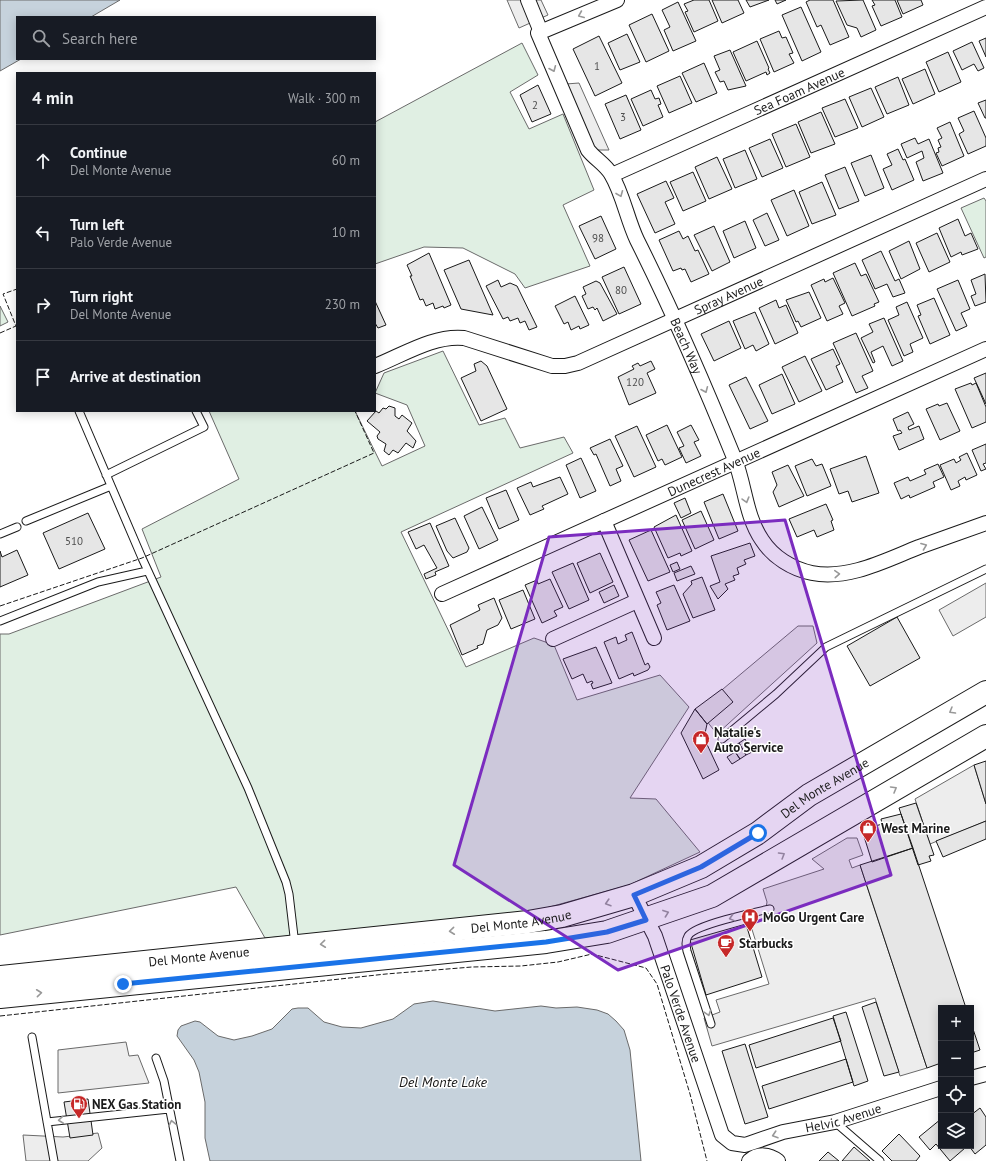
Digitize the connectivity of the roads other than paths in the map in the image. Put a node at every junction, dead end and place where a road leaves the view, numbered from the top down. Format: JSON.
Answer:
{"nodes":[{"id":1,"x":528,"y":0,"type":"edge"},
{"id":2,"x":617,"y":0,"type":"edge"},
{"id":3,"x":986,"y":7,"type":"edge"},
{"id":4,"x":540,"y":33,"type":"junction"},
{"id":5,"x":612,"y":175,"type":"junction"},
{"id":6,"x":986,"y":180,"type":"edge"},
{"id":7,"x":675,"y":320,"type":"junction"},
{"id":8,"x":986,"y":349,"type":"edge"},
{"id":9,"x":376,"y":366,"type":"edge"},
{"id":10,"x":79,"y":412,"type":"edge"},
{"id":11,"x":196,"y":412,"type":"edge"},
{"id":12,"x":736,"y":462,"type":"junction"},
{"id":13,"x":106,"y":475,"type":"junction"},
{"id":14,"x":111,"y":486,"type":"junction"},
{"id":15,"x":26,"y":521,"type":"dead end"},
{"id":16,"x":604,"y":521,"type":"junction"},
{"id":17,"x":986,"y":522,"type":"edge"},
{"id":18,"x":17,"y":527,"type":"dead end"},
{"id":19,"x":0,"y":534,"type":"edge"},
{"id":20,"x":986,"y":569,"type":"edge"},
{"id":21,"x":147,"y":571,"type":"junction"},
{"id":22,"x":442,"y":594,"type":"dead end"},
{"id":23,"x":637,"y":601,"type":"junction"},
{"id":24,"x":0,"y":621,"type":"edge"},
{"id":25,"x":654,"y":638,"type":"dead end"},
{"id":26,"x":553,"y":639,"type":"dead end"},
{"id":27,"x":986,"y":692,"type":"edge"},
{"id":28,"x":986,"y":736,"type":"edge"},
{"id":29,"x":722,"y":739,"type":"dead end"},
{"id":30,"x":634,"y":895,"type":"junction"},
{"id":31,"x":770,"y":909,"type":"dead end"},
{"id":32,"x":646,"y":920,"type":"junction"},
{"id":33,"x":295,"y":947,"type":"junction"},
{"id":34,"x":0,"y":977,"type":"edge"},
{"id":35,"x":0,"y":997,"type":"edge"},
{"id":36,"x":711,"y":1024,"type":"dead end"},
{"id":37,"x":32,"y":1037,"type":"dead end"},
{"id":38,"x":156,"y":1058,"type":"dead end"},
{"id":39,"x":986,"y":1074,"type":"edge"},
{"id":40,"x":974,"y":1077,"type":"edge"},
{"id":41,"x":938,"y":1089,"type":"edge"},
{"id":42,"x":169,"y":1108,"type":"junction"},
{"id":43,"x":47,"y":1122,"type":"junction"},
{"id":44,"x":835,"y":1122,"type":"junction"},
{"id":45,"x":745,"y":1145,"type":"junction"},
{"id":46,"x":750,"y":1160,"type":"edge"},
{"id":47,"x":54,"y":1161,"type":"edge"},
{"id":48,"x":180,"y":1161,"type":"edge"},
{"id":49,"x":778,"y":1161,"type":"edge"},
{"id":50,"x":880,"y":1161,"type":"edge"}],
"edges":[{"from":1,"to":4,"type":"street","name":"Beach Way"},
{"from":2,"to":4,"type":"street","one_way":true},
{"from":3,"to":5,"type":"street","name":"Sea Foam Avenue"},
{"from":4,"to":5,"type":"street","name":"Beach Way","one_way":true},
{"from":5,"to":7,"type":"street","name":"Beach Way","one_way":true},
{"from":6,"to":7,"type":"street","name":"Spray Avenue"},
{"from":7,"to":9,"type":"street","name":"Spray Avenue"},
{"from":7,"to":12,"type":"street","name":"Beach Way","one_way":true},
{"from":8,"to":12,"type":"street","name":"Dunecrest Avenue"},
{"from":10,"to":13,"type":"lane"},
{"from":11,"to":13,"type":"lane"},
{"from":12,"to":16,"type":"street","name":"Dunecrest Avenue"},
{"from":12,"to":17,"type":"street","name":"Beach Way","one_way":true},
{"from":13,"to":14,"type":"lane"},
{"from":14,"to":15,"type":"lane"},
{"from":14,"to":21,"type":"lane"},
{"from":16,"to":22,"type":"street","name":"Dunecrest Avenue"},
{"from":16,"to":23,"type":"street"},
{"from":18,"to":19,"type":"lane"},
{"from":20,"to":29,"type":"lane"},
{"from":21,"to":24,"type":"lane"},
{"from":21,"to":33,"type":"lane"},
{"from":23,"to":25,"type":"street"},
{"from":23,"to":26,"type":"street"},
{"from":27,"to":30,"type":"main road","name":"Del Monte Avenue","one_way":true},
{"from":32,"to":28,"type":"main road","name":"Del Monte Avenue","one_way":true},
{"from":30,"to":32,"type":"street","name":"Palo Verde Avenue"},
{"from":30,"to":33,"type":"main road","name":"Del Monte Avenue","one_way":true},
{"from":31,"to":36,"type":"lane","one_way":true},
{"from":35,"to":32,"type":"main road","name":"Del Monte Avenue","one_way":true},
{"from":32,"to":45,"type":"street","name":"Palo Verde Avenue"},
{"from":33,"to":34,"type":"main road","name":"Del Monte Avenue"},
{"from":37,"to":43,"type":"lane"},
{"from":38,"to":42,"type":"lane"},
{"from":39,"to":40,"type":"street"},
{"from":41,"to":44,"type":"street","name":"Helvic Avenue"},
{"from":42,"to":43,"type":"lane","one_way":true},
{"from":48,"to":42,"type":"lane","one_way":true},
{"from":43,"to":47,"type":"lane"},
{"from":44,"to":45,"type":"street","name":"Helvic Avenue","one_way":true},
{"from":44,"to":50,"type":"lane"},
{"from":45,"to":46,"type":"street"},
{"from":46,"to":49,"type":"street"}]}
